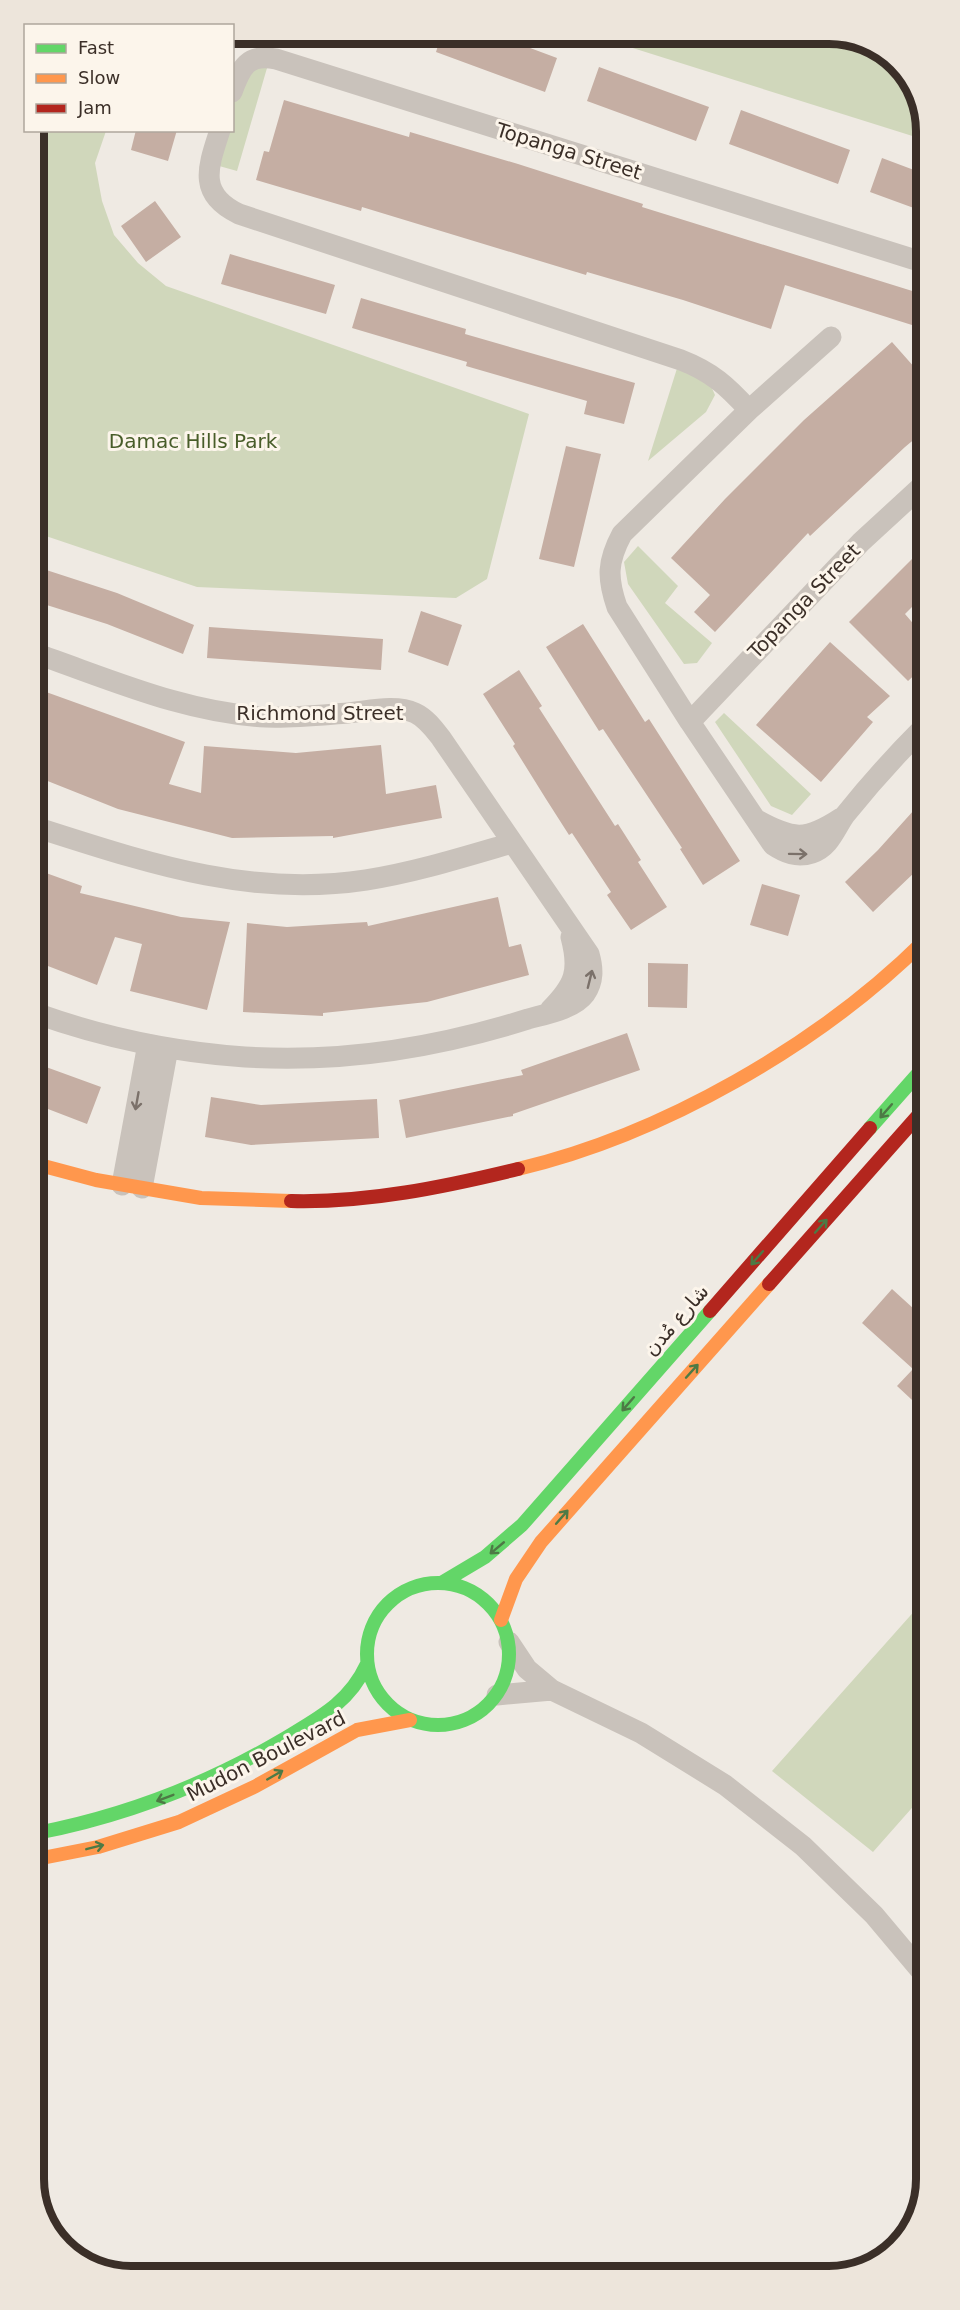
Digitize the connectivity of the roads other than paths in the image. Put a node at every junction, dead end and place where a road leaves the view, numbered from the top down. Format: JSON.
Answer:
{"nodes":[{"id":1,"x":234,"y":87,"type":"edge"},
{"id":2,"x":219,"y":132,"type":"edge"},
{"id":3,"x":916,"y":260,"type":"edge"},
{"id":4,"x":831,"y":337,"type":"dead end"},
{"id":5,"x":749,"y":410,"type":"junction"},
{"id":6,"x":916,"y":491,"type":"edge"},
{"id":7,"x":44,"y":657,"type":"edge"},
{"id":8,"x":690,"y":722,"type":"junction"},
{"id":9,"x":916,"y":736,"type":"edge"},
{"id":10,"x":44,"y":830,"type":"edge"},
{"id":11,"x":512,"y":843,"type":"junction"},
{"id":12,"x":916,"y":948,"type":"edge"},
{"id":13,"x":44,"y":1016,"type":"edge"},
{"id":14,"x":158,"y":1046,"type":"junction"},
{"id":15,"x":916,"y":1076,"type":"edge"},
{"id":16,"x":916,"y":1118,"type":"edge"},
{"id":17,"x":44,"y":1167,"type":"edge"},
{"id":18,"x":132,"y":1187,"type":"junction"},
{"id":19,"x":443,"y":1582,"type":"junction"},
{"id":20,"x":501,"y":1620,"type":"junction"},
{"id":21,"x":509,"y":1642,"type":"junction"},
{"id":22,"x":367,"y":1664,"type":"junction"},
{"id":23,"x":552,"y":1690,"type":"junction"},
{"id":24,"x":497,"y":1695,"type":"junction"},
{"id":25,"x":410,"y":1720,"type":"junction"},
{"id":26,"x":44,"y":1831,"type":"edge"},
{"id":27,"x":44,"y":1858,"type":"edge"},
{"id":28,"x":916,"y":1965,"type":"edge"}],
"edges":[{"from":1,"to":3,"type":"street","name":"Topanga Street"},
{"from":2,"to":5,"type":"street"},
{"from":4,"to":5,"type":"street"},
{"from":5,"to":8,"type":"street"},
{"from":6,"to":8,"type":"street","name":"Topanga Street"},
{"from":7,"to":11,"type":"street","name":"Richmond Street"},
{"from":8,"to":9,"type":"street"},
{"from":10,"to":11,"type":"street"},
{"from":11,"to":14,"type":"street","name":"Richmond Street"},
{"from":12,"to":18,"type":"street"},
{"from":13,"to":14,"type":"street","name":"Richmond Street"},
{"from":14,"to":18,"type":"street"},
{"from":15,"to":19,"type":"street","name":"شارع مُدن","one_way":true},
{"from":20,"to":16,"type":"street","one_way":true},
{"from":17,"to":18,"type":"street"},
{"from":19,"to":20,"type":"street"},
{"from":19,"to":22,"type":"street"},
{"from":20,"to":21,"type":"street"},
{"from":21,"to":23,"type":"street"},
{"from":21,"to":24,"type":"street"},
{"from":22,"to":25,"type":"street"},
{"from":22,"to":26,"type":"street","name":"Mudon Boulevard","one_way":true},
{"from":23,"to":24,"type":"street"},
{"from":23,"to":28,"type":"street"},
{"from":24,"to":25,"type":"street"},
{"from":27,"to":25,"type":"street","name":"Mudon Boulevard","one_way":true}]}
